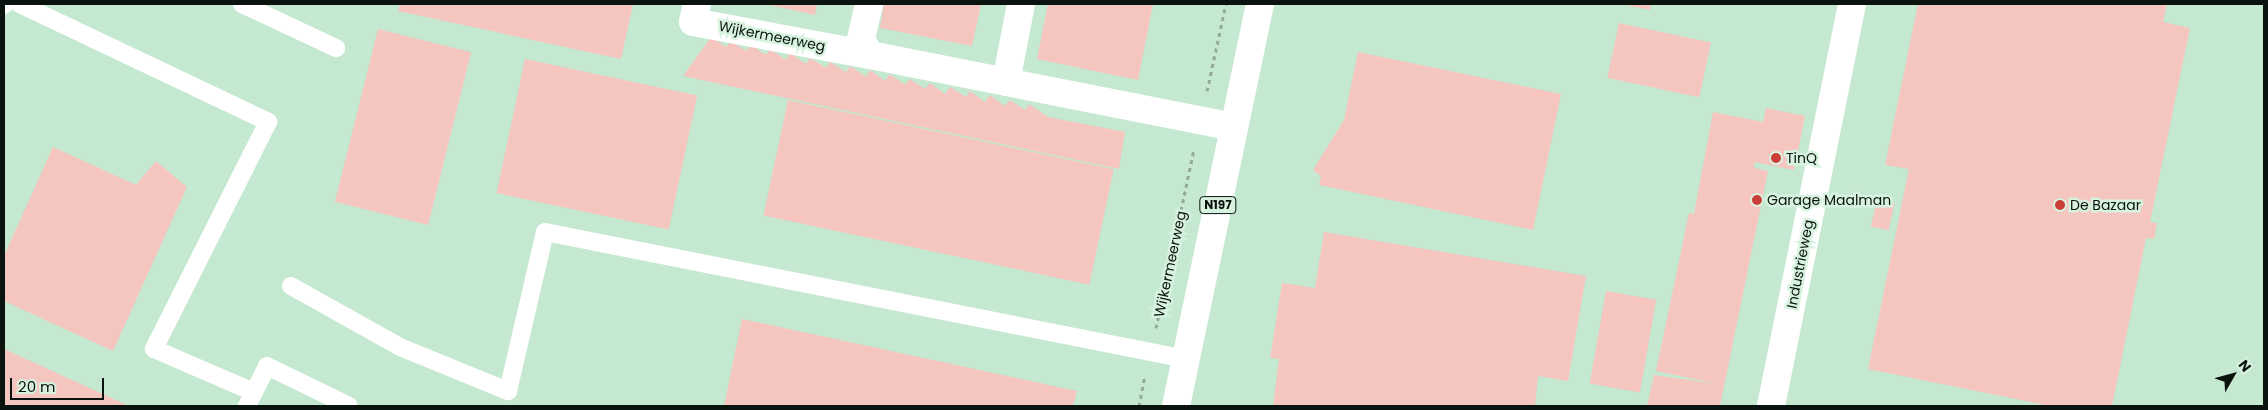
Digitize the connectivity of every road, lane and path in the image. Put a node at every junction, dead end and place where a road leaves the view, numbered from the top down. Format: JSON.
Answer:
{"nodes":[{"id":1,"x":20,"y":4,"type":"edge"},
{"id":2,"x":242,"y":4,"type":"edge"},
{"id":3,"x":697,"y":4,"type":"edge"},
{"id":4,"x":869,"y":4,"type":"edge"},
{"id":5,"x":1021,"y":4,"type":"edge"},
{"id":6,"x":1226,"y":4,"type":"edge"},
{"id":7,"x":1260,"y":4,"type":"edge"},
{"id":8,"x":1852,"y":4,"type":"edge"},
{"id":9,"x":336,"y":48,"type":"dead end"},
{"id":10,"x":870,"y":54,"type":"junction"},
{"id":11,"x":1006,"y":82,"type":"junction"},
{"id":12,"x":1200,"y":121,"type":"junction"},
{"id":13,"x":1234,"y":127,"type":"junction"},
{"id":14,"x":291,"y":286,"type":"dead end"},
{"id":15,"x":1150,"y":354,"type":"junction"},
{"id":16,"x":1186,"y":359,"type":"junction"},
{"id":17,"x":250,"y":399,"type":"edge"},
{"id":18,"x":349,"y":406,"type":"edge"},
{"id":19,"x":1139,"y":406,"type":"edge"},
{"id":20,"x":1176,"y":406,"type":"edge"},
{"id":21,"x":1771,"y":406,"type":"edge"}],
"edges":[{"from":1,"to":17,"type":"lane"},
{"from":2,"to":9,"type":"lane"},
{"from":3,"to":10,"type":"street","name":"Wijkermeerweg"},
{"from":4,"to":10,"type":"street"},
{"from":5,"to":11,"type":"street"},
{"from":6,"to":12,"type":"path","name":"Wijkermeerweg"},
{"from":7,"to":13,"type":"street","number":"N197"},
{"from":8,"to":21,"type":"street","name":"Industrieweg"},
{"from":10,"to":11,"type":"street","name":"Wijkermeerweg"},
{"from":11,"to":12,"type":"street","name":"Wijkermeerweg"},
{"from":12,"to":13,"type":"street","name":"Wijkermeerweg"},
{"from":12,"to":15,"type":"path","name":"Wijkermeerweg"},
{"from":13,"to":16,"type":"street","number":"N197"},
{"from":14,"to":15,"type":"lane"},
{"from":15,"to":16,"type":"lane"},
{"from":15,"to":19,"type":"path","name":"Wijkermeerweg"},
{"from":16,"to":20,"type":"street","number":"N197"},
{"from":17,"to":18,"type":"lane"}]}
